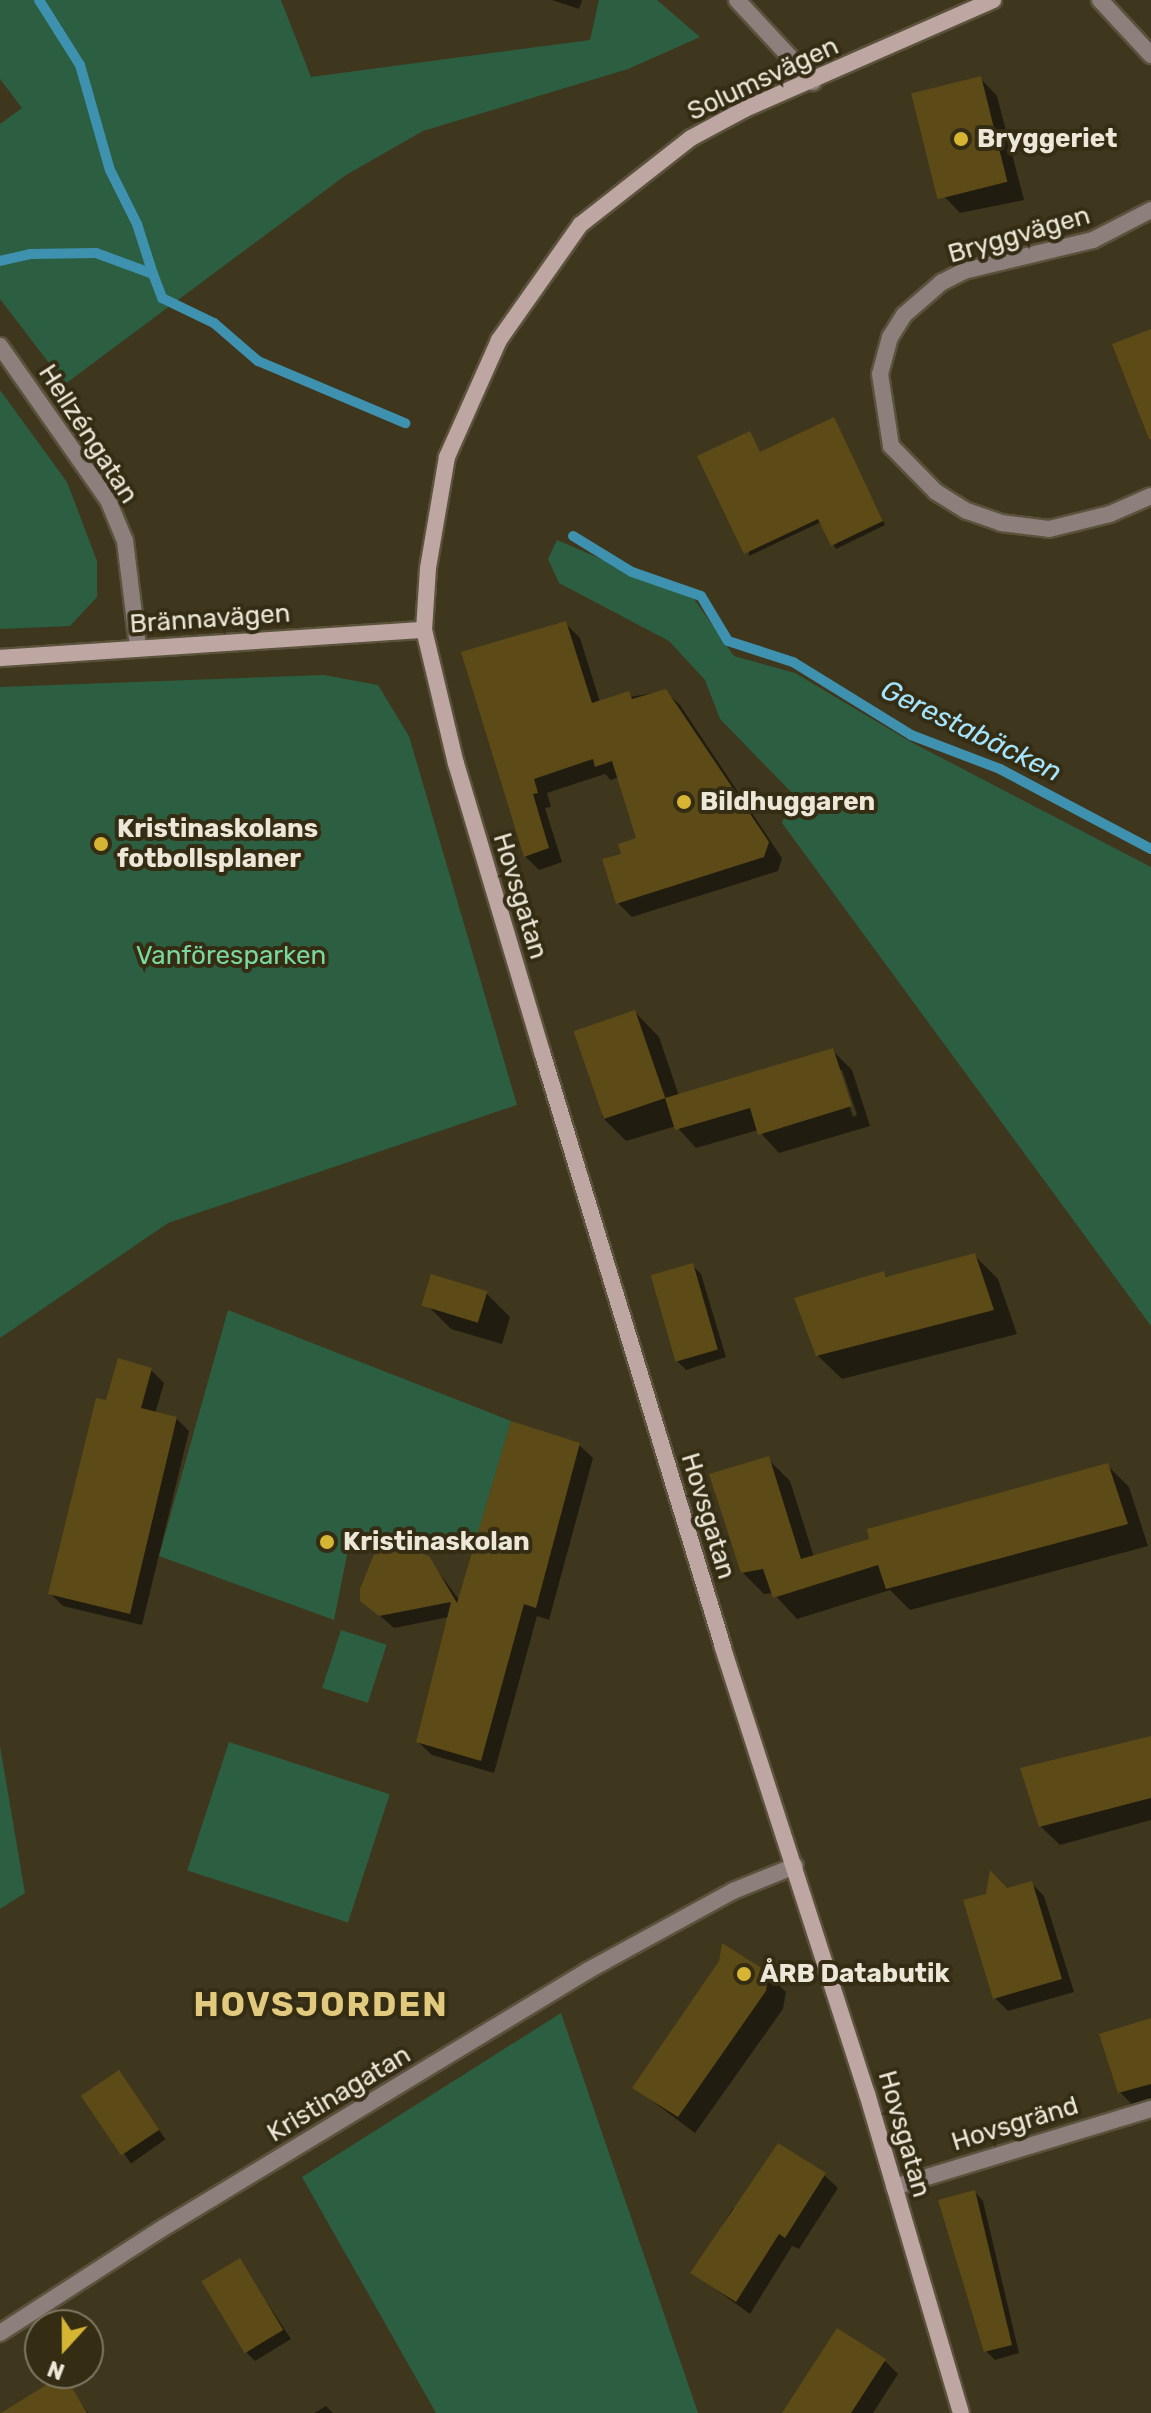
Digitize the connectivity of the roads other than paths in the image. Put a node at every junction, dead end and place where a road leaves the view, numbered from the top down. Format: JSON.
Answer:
{"nodes":[{"id":1,"x":737,"y":0,"type":"edge"},
{"id":2,"x":993,"y":0,"type":"edge"},
{"id":3,"x":1100,"y":0,"type":"edge"},
{"id":4,"x":1151,"y":55,"type":"edge"},
{"id":5,"x":813,"y":82,"type":"junction"},
{"id":6,"x":1151,"y":210,"type":"edge"},
{"id":7,"x":0,"y":346,"type":"edge"},
{"id":8,"x":1151,"y":496,"type":"edge"},
{"id":9,"x":424,"y":630,"type":"junction"},
{"id":10,"x":138,"y":647,"type":"junction"},
{"id":11,"x":0,"y":658,"type":"edge"},
{"id":12,"x":795,"y":1866,"type":"junction"},
{"id":13,"x":1151,"y":2109,"type":"edge"},
{"id":14,"x":894,"y":2187,"type":"junction"},
{"id":15,"x":0,"y":2333,"type":"edge"},
{"id":16,"x":961,"y":2413,"type":"edge"}],
"edges":[{"from":1,"to":5,"type":"street"},
{"from":2,"to":5,"type":"main road","name":"Solumsvägen"},
{"from":3,"to":4,"type":"street"},
{"from":5,"to":9,"type":"main road","name":"Solumsvägen"},
{"from":6,"to":8,"type":"street","name":"Bryggvägen"},
{"from":7,"to":10,"type":"street","name":"Hellzéngatan"},
{"from":9,"to":10,"type":"main road","name":"Brännavägen"},
{"from":9,"to":12,"type":"main road","name":"Hovsgatan"},
{"from":10,"to":11,"type":"main road","name":"Brännavägen"},
{"from":12,"to":14,"type":"main road","name":"Hovsgatan"},
{"from":12,"to":15,"type":"street","name":"Kristinagatan"},
{"from":13,"to":14,"type":"street","name":"Hovsgränd"},
{"from":14,"to":16,"type":"main road","name":"Hovsgatan"}]}
